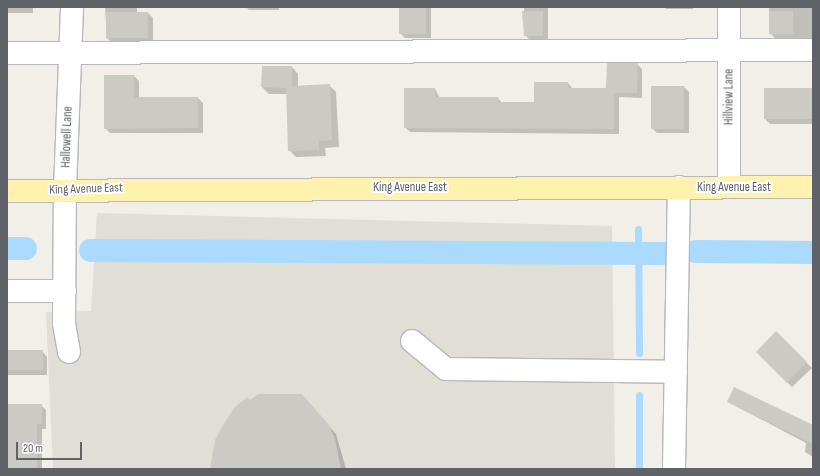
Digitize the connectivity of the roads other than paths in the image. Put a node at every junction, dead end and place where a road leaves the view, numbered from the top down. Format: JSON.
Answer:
{"nodes":[{"id":1,"x":72,"y":7,"type":"edge"},
{"id":2,"x":729,"y":7,"type":"edge"},
{"id":3,"x":729,"y":50,"type":"junction"},
{"id":4,"x":813,"y":50,"type":"edge"},
{"id":5,"x":7,"y":53,"type":"edge"},
{"id":6,"x":70,"y":53,"type":"junction"},
{"id":7,"x":729,"y":186,"type":"junction"},
{"id":8,"x":679,"y":187,"type":"junction"},
{"id":9,"x":813,"y":187,"type":"edge"},
{"id":10,"x":65,"y":190,"type":"junction"},
{"id":11,"x":7,"y":191,"type":"edge"},
{"id":12,"x":65,"y":290,"type":"junction"},
{"id":13,"x":7,"y":291,"type":"edge"},
{"id":14,"x":412,"y":341,"type":"dead end"},
{"id":15,"x":69,"y":352,"type":"dead end"},
{"id":16,"x":676,"y":372,"type":"junction"},
{"id":17,"x":674,"y":469,"type":"edge"}],
"edges":[{"from":1,"to":6,"type":"street","name":"Hallowell Lane"},
{"from":2,"to":3,"type":"street","name":"Hillview Lane"},
{"from":3,"to":4,"type":"street"},
{"from":3,"to":6,"type":"street"},
{"from":3,"to":7,"type":"street","name":"Hillview Lane"},
{"from":5,"to":6,"type":"street"},
{"from":6,"to":10,"type":"street","name":"Hallowell Lane"},
{"from":7,"to":8,"type":"main road","name":"King Avenue East"},
{"from":7,"to":9,"type":"main road","name":"King Avenue East"},
{"from":8,"to":10,"type":"main road","name":"King Avenue East"},
{"from":8,"to":16,"type":"street"},
{"from":10,"to":11,"type":"main road","name":"King Avenue East"},
{"from":10,"to":12,"type":"street","name":"Hallowell Lane"},
{"from":12,"to":13,"type":"street"},
{"from":12,"to":15,"type":"street","name":"Hallowell Lane"},
{"from":14,"to":16,"type":"street"},
{"from":16,"to":17,"type":"street"}]}
